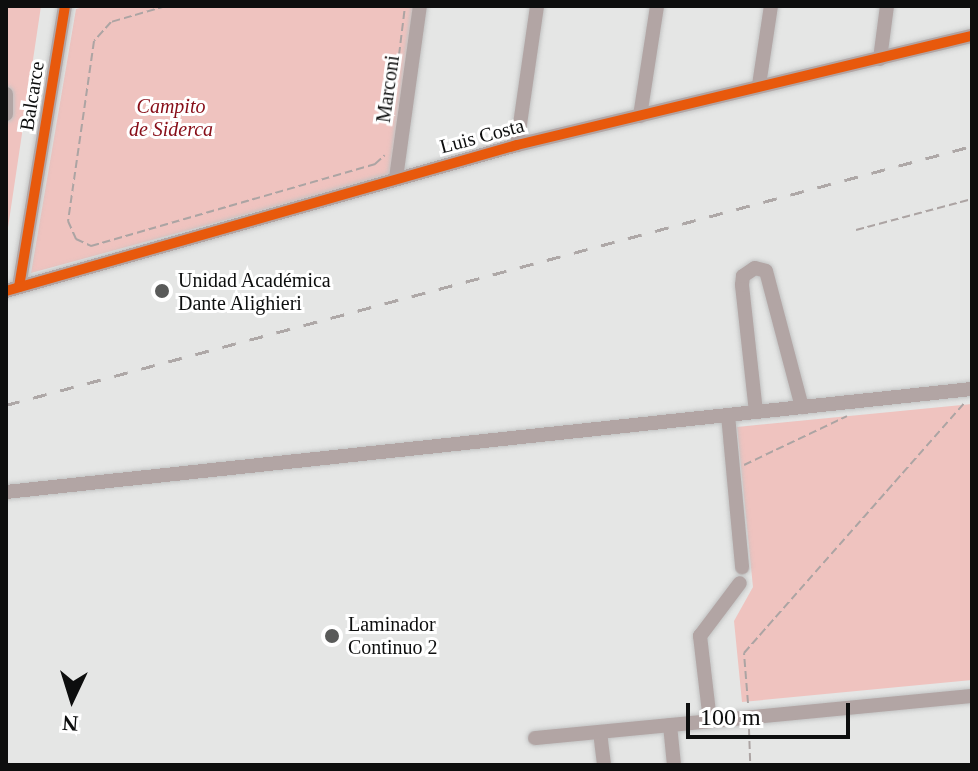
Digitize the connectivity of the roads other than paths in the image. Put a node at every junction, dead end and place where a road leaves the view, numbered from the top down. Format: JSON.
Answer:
{"nodes":[{"id":1,"x":65,"y":6,"type":"edge"},
{"id":2,"x":420,"y":6,"type":"edge"},
{"id":3,"x":537,"y":6,"type":"edge"},
{"id":4,"x":657,"y":6,"type":"edge"},
{"id":5,"x":771,"y":6,"type":"edge"},
{"id":6,"x":887,"y":6,"type":"edge"},
{"id":7,"x":972,"y":36,"type":"edge"},
{"id":8,"x":880,"y":59,"type":"junction"},
{"id":9,"x":759,"y":85,"type":"junction"},
{"id":10,"x":6,"y":94,"type":"edge"},
{"id":11,"x":6,"y":114,"type":"edge"},
{"id":12,"x":640,"y":116,"type":"junction"},
{"id":13,"x":517,"y":145,"type":"junction"},
{"id":14,"x":396,"y":178,"type":"junction"},
{"id":15,"x":12,"y":289,"type":"edge"},
{"id":16,"x":972,"y":392,"type":"edge"},
{"id":17,"x":802,"y":407,"type":"junction"},
{"id":18,"x":756,"y":412,"type":"junction"},
{"id":19,"x":728,"y":415,"type":"junction"},
{"id":20,"x":6,"y":492,"type":"edge"},
{"id":21,"x":742,"y":567,"type":"dead end"},
{"id":22,"x":740,"y":583,"type":"dead end"},
{"id":23,"x":972,"y":696,"type":"edge"},
{"id":24,"x":710,"y":721,"type":"junction"},
{"id":25,"x":670,"y":725,"type":"junction"},
{"id":26,"x":600,"y":732,"type":"junction"},
{"id":27,"x":535,"y":738,"type":"dead end"},
{"id":28,"x":604,"y":765,"type":"edge"},
{"id":29,"x":674,"y":765,"type":"edge"}],
"edges":[{"from":1,"to":15,"type":"street","name":"Balcarce"},
{"from":2,"to":14,"type":"street","name":"Marconi"},
{"from":3,"to":13,"type":"street"},
{"from":4,"to":12,"type":"street"},
{"from":5,"to":9,"type":"street"},
{"from":6,"to":8,"type":"street"},
{"from":7,"to":8,"type":"street","name":"Luis Costa"},
{"from":8,"to":9,"type":"street","name":"Luis Costa"},
{"from":9,"to":12,"type":"street","name":"Luis Costa"},
{"from":10,"to":11,"type":"street"},
{"from":12,"to":13,"type":"street","name":"Luis Costa"},
{"from":13,"to":14,"type":"street","name":"Luis Costa"},
{"from":14,"to":15,"type":"street","name":"Luis Costa"},
{"from":16,"to":17,"type":"street"},
{"from":17,"to":18,"type":"street"},
{"from":17,"to":18,"type":"street"},
{"from":18,"to":19,"type":"street"},
{"from":19,"to":20,"type":"street"},
{"from":19,"to":21,"type":"street"},
{"from":22,"to":24,"type":"street"},
{"from":23,"to":24,"type":"street"},
{"from":24,"to":25,"type":"street"},
{"from":25,"to":26,"type":"street"},
{"from":25,"to":29,"type":"street"},
{"from":26,"to":27,"type":"street"},
{"from":26,"to":28,"type":"street"}]}
